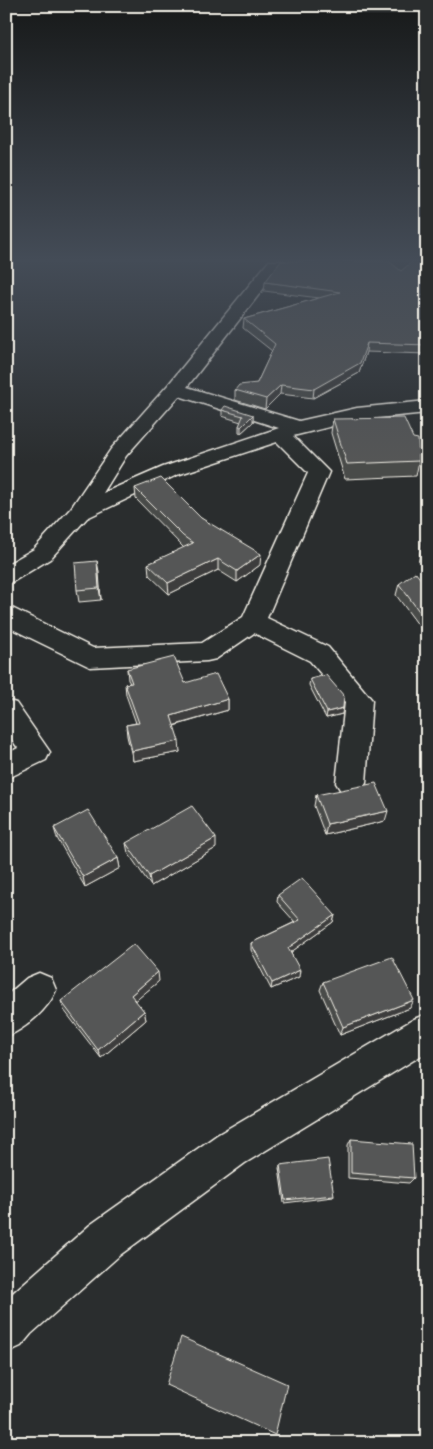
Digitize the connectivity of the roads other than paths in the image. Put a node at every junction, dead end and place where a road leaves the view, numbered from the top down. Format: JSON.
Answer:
{"nodes":[{"id":1,"x":223,"y":329,"type":"edge"},
{"id":2,"x":175,"y":389,"type":"junction"},
{"id":3,"x":427,"y":407,"type":"edge"},
{"id":4,"x":290,"y":431,"type":"junction"},
{"id":5,"x":79,"y":513,"type":"junction"},
{"id":6,"x":10,"y":570,"type":"edge"},
{"id":7,"x":6,"y":617,"type":"edge"},
{"id":8,"x":253,"y":622,"type":"junction"},
{"id":9,"x":6,"y":710,"type":"edge"},
{"id":10,"x":6,"y":767,"type":"edge"},
{"id":11,"x":350,"y":782,"type":"dead end"},
{"id":12,"x":39,"y":990,"type":"dead end"},
{"id":13,"x":6,"y":1019,"type":"edge"},
{"id":14,"x":427,"y":1032,"type":"edge"},
{"id":15,"x":6,"y":1331,"type":"edge"}],
"edges":[{"from":1,"to":2,"type":"street"},
{"from":2,"to":4,"type":"street"},
{"from":2,"to":5,"type":"street"},
{"from":3,"to":4,"type":"street"},
{"from":4,"to":5,"type":"street"},
{"from":4,"to":8,"type":"street"},
{"from":5,"to":6,"type":"street"},
{"from":7,"to":8,"type":"street"},
{"from":8,"to":11,"type":"street"},
{"from":9,"to":10,"type":"street"},
{"from":12,"to":13,"type":"street"},
{"from":14,"to":15,"type":"street"}]}
